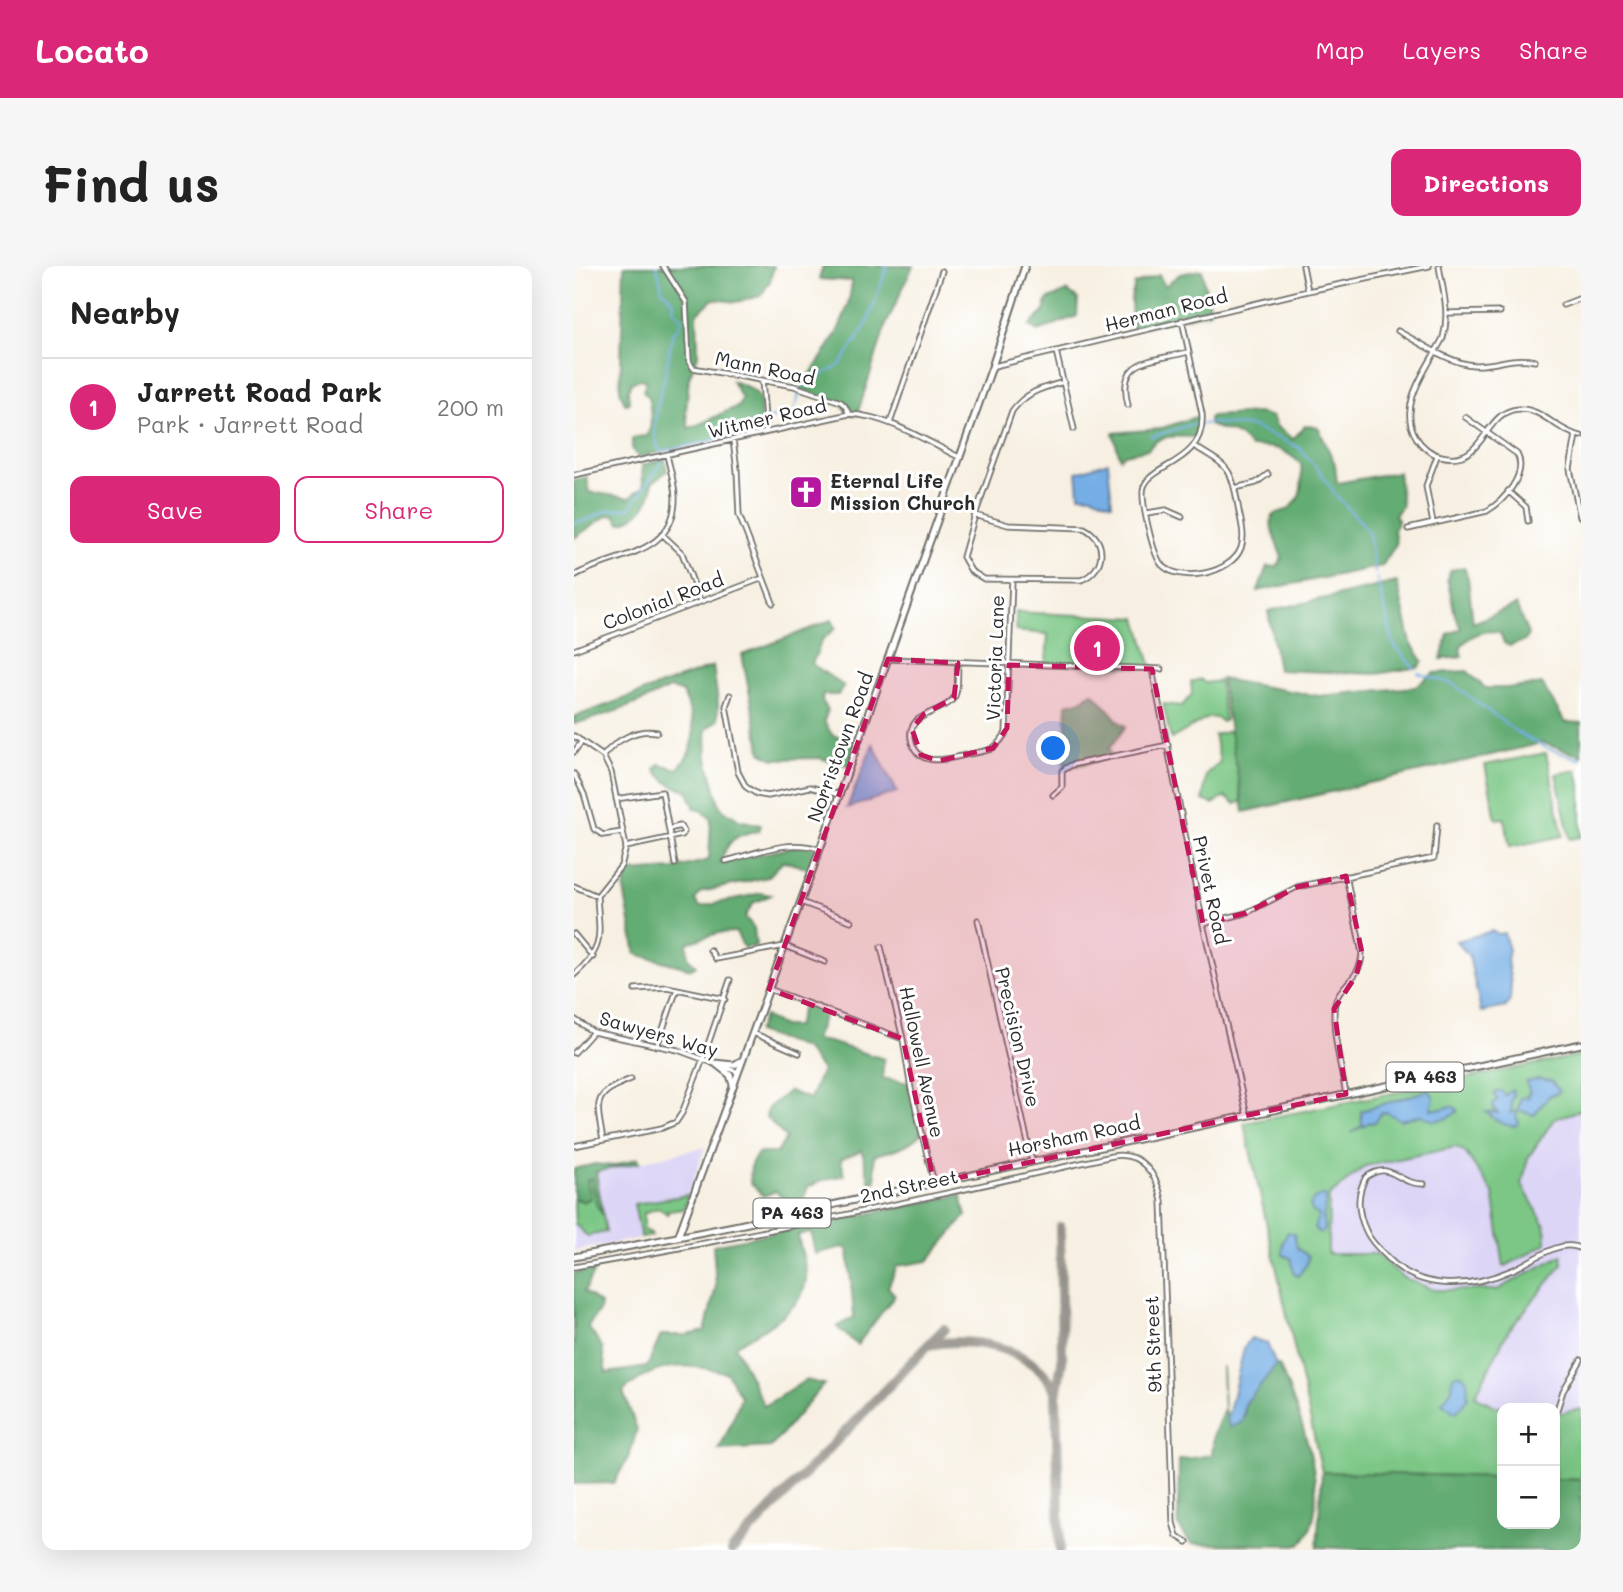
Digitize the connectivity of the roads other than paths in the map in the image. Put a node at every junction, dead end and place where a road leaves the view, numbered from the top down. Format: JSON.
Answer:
{"nodes":[{"id":1,"x":663,"y":266,"type":"edge"},
{"id":2,"x":1025,"y":266,"type":"edge"},
{"id":3,"x":1303,"y":266,"type":"edge"},
{"id":4,"x":1429,"y":266,"type":"edge"},
{"id":5,"x":1438,"y":266,"type":"edge"},
{"id":6,"x":942,"y":271,"type":"dead end"},
{"id":7,"x":1308,"y":291,"type":"junction"},
{"id":8,"x":1581,"y":298,"type":"edge"},
{"id":9,"x":1563,"y":305,"type":"dead end"},
{"id":10,"x":1500,"y":312,"type":"dead end"},
{"id":11,"x":1447,"y":313,"type":"junction"},
{"id":12,"x":1182,"y":320,"type":"junction"},
{"id":13,"x":1398,"y":331,"type":"dead end"},
{"id":14,"x":1056,"y":351,"type":"junction"},
{"id":15,"x":1436,"y":351,"type":"junction"},
{"id":16,"x":1188,"y":352,"type":"junction"},
{"id":17,"x":1535,"y":361,"type":"dead end"},
{"id":18,"x":992,"y":367,"type":"junction"},
{"id":19,"x":762,"y":380,"type":"junction"},
{"id":20,"x":1064,"y":382,"type":"junction"},
{"id":21,"x":1128,"y":405,"type":"dead end"},
{"id":22,"x":849,"y":414,"type":"junction"},
{"id":23,"x":1465,"y":417,"type":"dead end"},
{"id":24,"x":890,"y":423,"type":"junction"},
{"id":25,"x":1074,"y":429,"type":"dead end"},
{"id":26,"x":766,"y":431,"type":"junction"},
{"id":27,"x":1486,"y":433,"type":"junction"},
{"id":28,"x":1578,"y":435,"type":"edge"},
{"id":29,"x":733,"y":440,"type":"junction"},
{"id":30,"x":1194,"y":446,"type":"junction"},
{"id":31,"x":667,"y":455,"type":"junction"},
{"id":32,"x":1437,"y":456,"type":"junction"},
{"id":33,"x":959,"y":457,"type":"junction"},
{"id":34,"x":1268,"y":474,"type":"dead end"},
{"id":35,"x":574,"y":475,"type":"edge"},
{"id":36,"x":1235,"y":488,"type":"junction"},
{"id":37,"x":1508,"y":491,"type":"junction"},
{"id":38,"x":1578,"y":495,"type":"edge"},
{"id":39,"x":1147,"y":513,"type":"junction"},
{"id":40,"x":975,"y":515,"type":"junction"},
{"id":41,"x":1182,"y":517,"type":"dead end"},
{"id":42,"x":1580,"y":517,"type":"edge"},
{"id":43,"x":1528,"y":521,"type":"dead end"},
{"id":44,"x":1433,"y":523,"type":"junction"},
{"id":45,"x":1408,"y":529,"type":"dead end"},
{"id":46,"x":663,"y":535,"type":"junction"},
{"id":47,"x":574,"y":576,"type":"edge"},
{"id":48,"x":763,"y":578,"type":"junction"},
{"id":49,"x":1012,"y":580,"type":"junction"},
{"id":50,"x":700,"y":601,"type":"junction"},
{"id":51,"x":773,"y":603,"type":"dead end"},
{"id":52,"x":574,"y":650,"type":"edge"},
{"id":53,"x":888,"y":659,"type":"junction"},
{"id":54,"x":958,"y":663,"type":"junction"},
{"id":55,"x":1009,"y":665,"type":"junction"},
{"id":56,"x":1152,"y":669,"type":"junction"},
{"id":57,"x":1161,"y":669,"type":"dead end"},
{"id":58,"x":730,"y":695,"type":"dead end"},
{"id":59,"x":657,"y":732,"type":"dead end"},
{"id":60,"x":574,"y":736,"type":"edge"},
{"id":61,"x":582,"y":741,"type":"junction"},
{"id":62,"x":1168,"y":745,"type":"junction"},
{"id":63,"x":574,"y":752,"type":"edge"},
{"id":64,"x":603,"y":756,"type":"junction"},
{"id":65,"x":574,"y":774,"type":"edge"},
{"id":66,"x":840,"y":795,"type":"junction"},
{"id":67,"x":1053,"y":795,"type":"dead end"},
{"id":68,"x":616,"y":799,"type":"junction"},
{"id":69,"x":1437,"y":825,"type":"dead end"},
{"id":70,"x":668,"y":829,"type":"junction"},
{"id":71,"x":622,"y":832,"type":"junction"},
{"id":72,"x":670,"y":838,"type":"junction"},
{"id":73,"x":626,"y":847,"type":"junction"},
{"id":74,"x":820,"y":849,"type":"junction"},
{"id":75,"x":726,"y":861,"type":"dead end"},
{"id":76,"x":675,"y":864,"type":"dead end"},
{"id":77,"x":1346,"y":876,"type":"junction"},
{"id":78,"x":574,"y":886,"type":"edge"},
{"id":79,"x":597,"y":896,"type":"junction"},
{"id":80,"x":801,"y":902,"type":"junction"},
{"id":81,"x":978,"y":920,"type":"dead end"},
{"id":82,"x":851,"y":921,"type":"dead end"},
{"id":83,"x":1203,"y":923,"type":"junction"},
{"id":84,"x":574,"y":934,"type":"edge"},
{"id":85,"x":785,"y":946,"type":"junction"},
{"id":86,"x":881,"y":947,"type":"dead end"},
{"id":87,"x":710,"y":950,"type":"dead end"},
{"id":88,"x":593,"y":957,"type":"junction"},
{"id":89,"x":825,"y":962,"type":"dead end"},
{"id":90,"x":574,"y":975,"type":"edge"},
{"id":91,"x":730,"y":980,"type":"dead end"},
{"id":92,"x":635,"y":989,"type":"dead end"},
{"id":93,"x":677,"y":989,"type":"junction"},
{"id":94,"x":769,"y":989,"type":"junction"},
{"id":95,"x":725,"y":999,"type":"junction"},
{"id":96,"x":574,"y":1019,"type":"edge"},
{"id":97,"x":593,"y":1032,"type":"junction"},
{"id":98,"x":753,"y":1033,"type":"junction"},
{"id":99,"x":903,"y":1039,"type":"junction"},
{"id":100,"x":1581,"y":1044,"type":"edge"},
{"id":101,"x":657,"y":1046,"type":"junction"},
{"id":102,"x":574,"y":1053,"type":"edge"},
{"id":103,"x":799,"y":1053,"type":"dead end"},
{"id":104,"x":745,"y":1054,"type":"junction"},
{"id":105,"x":703,"y":1059,"type":"junction"},
{"id":106,"x":714,"y":1063,"type":"junction"},
{"id":107,"x":738,"y":1072,"type":"junction"},
{"id":108,"x":631,"y":1079,"type":"dead end"},
{"id":109,"x":733,"y":1088,"type":"junction"},
{"id":110,"x":1346,"y":1094,"type":"junction"},
{"id":111,"x":1247,"y":1116,"type":"junction"},
{"id":112,"x":603,"y":1140,"type":"junction"},
{"id":113,"x":574,"y":1146,"type":"edge"},
{"id":114,"x":1125,"y":1154,"type":"joint"},
{"id":115,"x":1032,"y":1161,"type":"junction"},
{"id":116,"x":934,"y":1183,"type":"junction"},
{"id":117,"x":1424,"y":1184,"type":"dead end"},
{"id":118,"x":678,"y":1237,"type":"junction"},
{"id":119,"x":1579,"y":1246,"type":"edge"},
{"id":120,"x":574,"y":1257,"type":"edge"},
{"id":121,"x":574,"y":1267,"type":"edge"},
{"id":122,"x":1581,"y":1360,"type":"edge"},
{"id":123,"x":1559,"y":1403,"type":"edge"},
{"id":124,"x":1187,"y":1542,"type":"dead end"}],
"edges":[{"from":1,"to":19,"type":"street","name":"Mann Road"},
{"from":2,"to":18,"type":"main road","name":"Norristown Road"},
{"from":3,"to":7,"type":"street"},
{"from":4,"to":7,"type":"street","name":"Herman Road"},
{"from":5,"to":11,"type":"street"},
{"from":6,"to":24,"type":"street"},
{"from":7,"to":12,"type":"street","name":"Herman Road"},
{"from":8,"to":9,"type":"street"},
{"from":10,"to":11,"type":"street"},
{"from":11,"to":15,"type":"street"},
{"from":12,"to":14,"type":"street","name":"Herman Road"},
{"from":12,"to":16,"type":"street"},
{"from":13,"to":15,"type":"street"},
{"from":14,"to":18,"type":"street","name":"Herman Road"},
{"from":14,"to":20,"type":"street"},
{"from":15,"to":17,"type":"street"},
{"from":15,"to":32,"type":"street"},
{"from":16,"to":21,"type":"street"},
{"from":16,"to":30,"type":"street"},
{"from":18,"to":33,"type":"main road","name":"Norristown Road"},
{"from":19,"to":22,"type":"street","name":"Mann Road"},
{"from":19,"to":26,"type":"street"},
{"from":20,"to":25,"type":"street"},
{"from":20,"to":40,"type":"street"},
{"from":22,"to":24,"type":"street","name":"Witmer Road"},
{"from":22,"to":26,"type":"street","name":"Witmer Road"},
{"from":23,"to":27,"type":"street"},
{"from":24,"to":33,"type":"street","name":"Witmer Road"},
{"from":26,"to":29,"type":"street","name":"Witmer Road"},
{"from":27,"to":28,"type":"street"},
{"from":27,"to":32,"type":"street"},
{"from":27,"to":37,"type":"street"},
{"from":28,"to":38,"type":"street"},
{"from":29,"to":31,"type":"street","name":"Witmer Road"},
{"from":29,"to":48,"type":"street"},
{"from":30,"to":36,"type":"street"},
{"from":30,"to":39,"type":"street"},
{"from":31,"to":35,"type":"street","name":"Witmer Road"},
{"from":31,"to":46,"type":"street"},
{"from":32,"to":44,"type":"street"},
{"from":33,"to":53,"type":"main road","name":"Norristown Road"},
{"from":34,"to":36,"type":"street"},
{"from":36,"to":39,"type":"street"},
{"from":37,"to":43,"type":"street"},
{"from":37,"to":44,"type":"street"},
{"from":38,"to":42,"type":"street"},
{"from":39,"to":41,"type":"street"},
{"from":40,"to":49,"type":"street"},
{"from":40,"to":49,"type":"street"},
{"from":44,"to":45,"type":"street"},
{"from":46,"to":47,"type":"street"},
{"from":46,"to":50,"type":"street"},
{"from":48,"to":50,"type":"street","name":"Colonial Road"},
{"from":48,"to":51,"type":"street"},
{"from":49,"to":55,"type":"street","name":"Victoria Lane"},
{"from":50,"to":52,"type":"street","name":"Colonial Road"},
{"from":53,"to":54,"type":"street"},
{"from":53,"to":66,"type":"main road","name":"Norristown Road"},
{"from":54,"to":55,"type":"street"},
{"from":54,"to":55,"type":"street","name":"Victoria Lane"},
{"from":55,"to":56,"type":"street"},
{"from":56,"to":57,"type":"street"},
{"from":56,"to":62,"type":"street","name":"Privet Road"},
{"from":58,"to":66,"type":"street"},
{"from":59,"to":64,"type":"street"},
{"from":60,"to":61,"type":"street"},
{"from":61,"to":63,"type":"street"},
{"from":61,"to":64,"type":"street"},
{"from":62,"to":67,"type":"street"},
{"from":62,"to":83,"type":"street","name":"Privet Road"},
{"from":64,"to":68,"type":"street"},
{"from":65,"to":71,"type":"street"},
{"from":66,"to":74,"type":"main road","name":"Norristown Road"},
{"from":68,"to":70,"type":"street"},
{"from":68,"to":71,"type":"street"},
{"from":69,"to":77,"type":"street"},
{"from":70,"to":72,"type":"street"},
{"from":70,"to":72,"type":"street"},
{"from":71,"to":73,"type":"street"},
{"from":72,"to":73,"type":"street"},
{"from":72,"to":76,"type":"street"},
{"from":73,"to":79,"type":"street"},
{"from":74,"to":75,"type":"street"},
{"from":74,"to":80,"type":"main road","name":"Norristown Road"},
{"from":77,"to":83,"type":"street"},
{"from":77,"to":110,"type":"street"},
{"from":78,"to":79,"type":"street"},
{"from":79,"to":88,"type":"street"},
{"from":80,"to":82,"type":"street"},
{"from":80,"to":85,"type":"main road","name":"Norristown Road"},
{"from":81,"to":115,"type":"street","name":"Precision Drive"},
{"from":83,"to":111,"type":"street","name":"Privet Road"},
{"from":84,"to":88,"type":"street"},
{"from":85,"to":87,"type":"street"},
{"from":85,"to":89,"type":"street"},
{"from":85,"to":94,"type":"main road","name":"Norristown Road"},
{"from":86,"to":99,"type":"street","name":"Hallowell Avenue"},
{"from":88,"to":90,"type":"street"},
{"from":91,"to":95,"type":"street"},
{"from":92,"to":93,"type":"street"},
{"from":93,"to":95,"type":"street"},
{"from":93,"to":101,"type":"street"},
{"from":94,"to":98,"type":"main road","name":"Norristown Road"},
{"from":94,"to":99,"type":"street"},
{"from":95,"to":105,"type":"street"},
{"from":96,"to":97,"type":"street","name":"Sawyers Way"},
{"from":97,"to":101,"type":"street","name":"Sawyers Way"},
{"from":97,"to":102,"type":"street"},
{"from":98,"to":103,"type":"street"},
{"from":98,"to":104,"type":"main road","name":"Norristown Road"},
{"from":99,"to":116,"type":"street","name":"Hallowell Avenue"},
{"from":100,"to":110,"type":"main road","name":"Horsham Road","number":"PA 463"},
{"from":101,"to":105,"type":"street","name":"Sawyers Way"},
{"from":104,"to":106,"type":"main road"},
{"from":104,"to":107,"type":"main road","name":"Norristown Road"},
{"from":105,"to":106,"type":"street","name":"Sawyers Way"},
{"from":105,"to":112,"type":"street"},
{"from":106,"to":107,"type":"street","name":"Sawyers Way"},
{"from":106,"to":109,"type":"main road"},
{"from":107,"to":109,"type":"main road","name":"Norristown Road"},
{"from":108,"to":112,"type":"street"},
{"from":109,"to":118,"type":"main road","name":"Norristown Road"},
{"from":110,"to":111,"type":"main road","name":"Horsham Road","number":"PA 463"},
{"from":111,"to":115,"type":"main road","name":"Horsham Road","number":"PA 463"},
{"from":112,"to":113,"type":"street"},
{"from":114,"to":121,"type":"street","name":"2nd Street"},
{"from":114,"to":124,"type":"street","name":"9th Street"},
{"from":115,"to":116,"type":"main road","name":"Horsham Road","number":"PA 463"},
{"from":116,"to":118,"type":"main road","name":"Horsham Road","number":"PA 463"},
{"from":117,"to":119,"type":"street"},
{"from":118,"to":120,"type":"main road","name":"Horsham Road","number":"PA 463"},
{"from":122,"to":123,"type":"street"}]}
